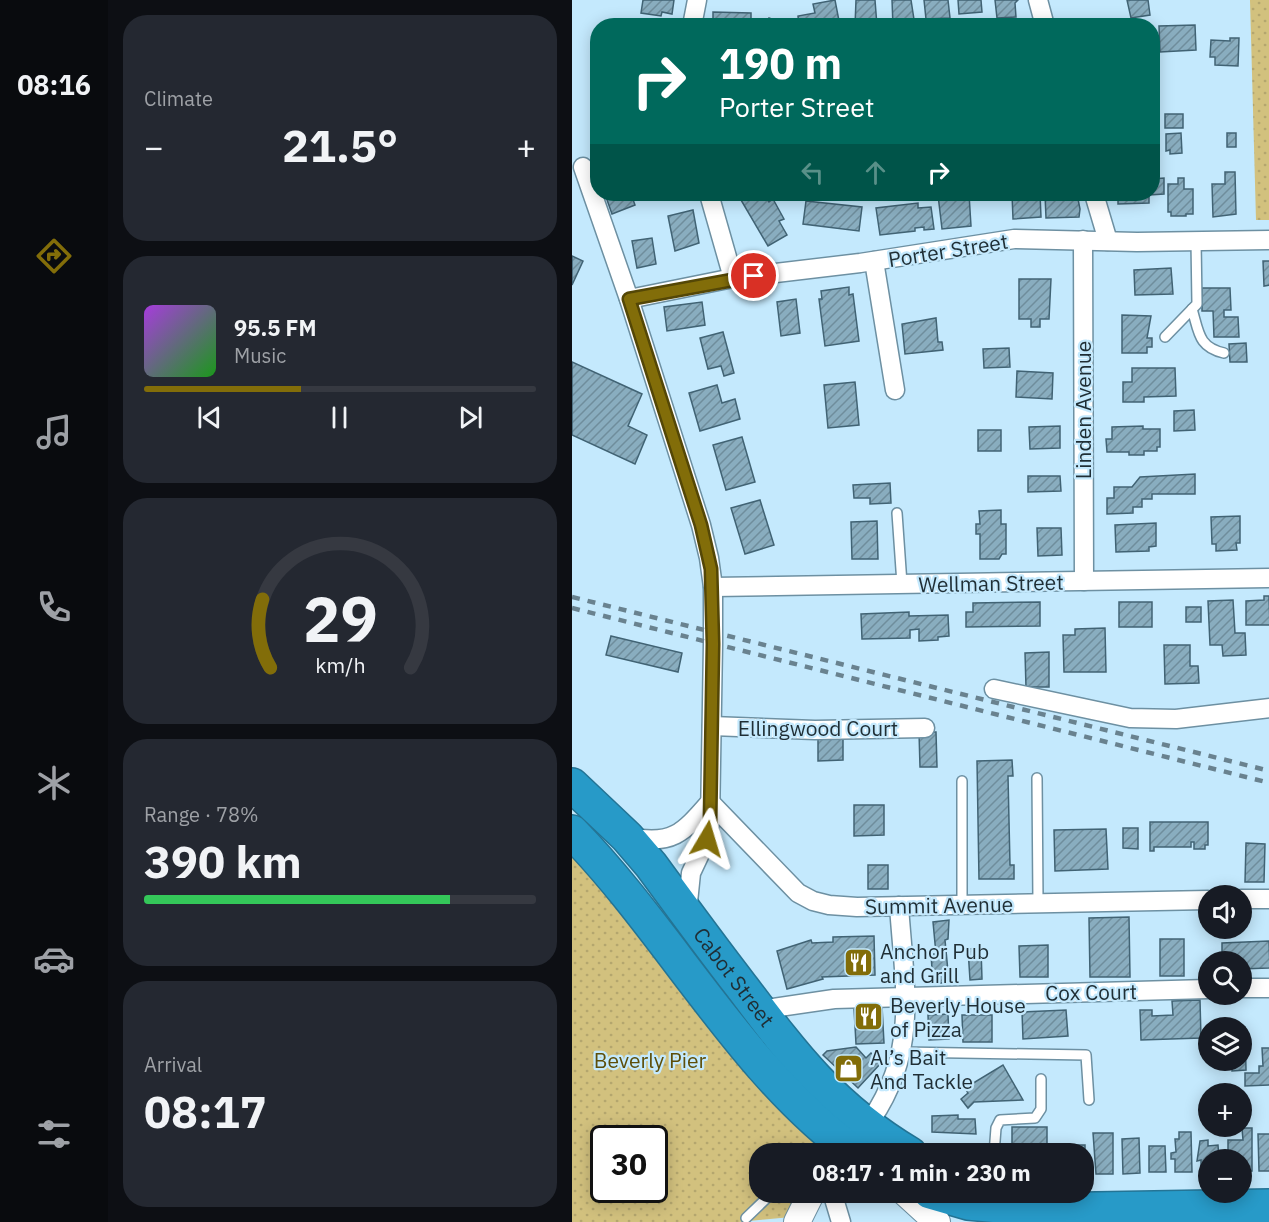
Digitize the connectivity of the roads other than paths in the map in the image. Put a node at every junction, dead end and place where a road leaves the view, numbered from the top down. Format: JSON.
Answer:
{"nodes":[{"id":1,"x":696,"y":0,"type":"edge"},
{"id":2,"x":1038,"y":0,"type":"edge"},
{"id":3,"x":693,"y":18,"type":"edge"},
{"id":4,"x":1043,"y":18,"type":"edge"},
{"id":5,"x":577,"y":167,"type":"edge"},
{"id":6,"x":590,"y":200,"type":"edge"},
{"id":7,"x":590,"y":201,"type":"edge"},
{"id":8,"x":711,"y":201,"type":"edge"},
{"id":9,"x":1096,"y":201,"type":"edge"},
{"id":10,"x":1083,"y":240,"type":"junction"},
{"id":11,"x":1270,"y":240,"type":"edge"},
{"id":12,"x":1108,"y":241,"type":"junction"},
{"id":13,"x":1196,"y":241,"type":"junction"},
{"id":14,"x":874,"y":261,"type":"junction"},
{"id":15,"x":733,"y":278,"type":"junction"},
{"id":16,"x":629,"y":299,"type":"junction"},
{"id":17,"x":1192,"y":309,"type":"junction"},
{"id":18,"x":1165,"y":337,"type":"dead end"},
{"id":19,"x":1224,"y":352,"type":"dead end"},
{"id":20,"x":895,"y":390,"type":"dead end"},
{"id":21,"x":897,"y":513,"type":"dead end"},
{"id":22,"x":1270,"y":578,"type":"edge"},
{"id":23,"x":1084,"y":581,"type":"junction"},
{"id":24,"x":902,"y":584,"type":"junction"},
{"id":25,"x":713,"y":587,"type":"junction"},
{"id":26,"x":994,"y":689,"type":"dead end"},
{"id":27,"x":1270,"y":708,"type":"edge"},
{"id":28,"x":712,"y":726,"type":"junction"},
{"id":29,"x":925,"y":728,"type":"dead end"},
{"id":30,"x":1037,"y":778,"type":"dead end"},
{"id":31,"x":962,"y":781,"type":"dead end"},
{"id":32,"x":572,"y":785,"type":"edge"},
{"id":33,"x":710,"y":802,"type":"junction"},
{"id":34,"x":572,"y":832,"type":"edge"},
{"id":35,"x":627,"y":837,"type":"junction"},
{"id":36,"x":1252,"y":899,"type":"edge"},
{"id":37,"x":1270,"y":899,"type":"edge"},
{"id":38,"x":1198,"y":900,"type":"edge"},
{"id":39,"x":1038,"y":902,"type":"junction"},
{"id":40,"x":962,"y":904,"type":"junction"},
{"id":41,"x":899,"y":906,"type":"junction"},
{"id":42,"x":687,"y":914,"type":"junction"},
{"id":43,"x":1252,"y":988,"type":"edge"},
{"id":44,"x":1270,"y":988,"type":"edge"},
{"id":45,"x":1198,"y":989,"type":"edge"},
{"id":46,"x":905,"y":996,"type":"junction"},
{"id":47,"x":759,"y":1010,"type":"junction"},
{"id":48,"x":902,"y":1052,"type":"junction"},
{"id":49,"x":1041,"y":1079,"type":"dead end"},
{"id":50,"x":1089,"y":1100,"type":"dead end"},
{"id":51,"x":849,"y":1143,"type":"edge"},
{"id":52,"x":853,"y":1143,"type":"edge"},
{"id":53,"x":856,"y":1143,"type":"edge"},
{"id":54,"x":995,"y":1143,"type":"edge"},
{"id":55,"x":762,"y":1203,"type":"edge"},
{"id":56,"x":806,"y":1203,"type":"edge"},
{"id":57,"x":835,"y":1203,"type":"edge"},
{"id":58,"x":916,"y":1203,"type":"edge"},
{"id":59,"x":989,"y":1203,"type":"edge"},
{"id":60,"x":1270,"y":1206,"type":"edge"},
{"id":61,"x":746,"y":1218,"type":"dead end"},
{"id":62,"x":797,"y":1222,"type":"edge"},
{"id":63,"x":841,"y":1222,"type":"edge"},
{"id":64,"x":938,"y":1222,"type":"edge"}],
"edges":[{"from":1,"to":3,"type":"street"},
{"from":2,"to":4,"type":"street"},
{"from":5,"to":6,"type":"street"},
{"from":7,"to":16,"type":"street"},
{"from":8,"to":15,"type":"street"},
{"from":9,"to":12,"type":"street"},
{"from":10,"to":12,"type":"street","name":"Porter Street"},
{"from":10,"to":14,"type":"street","name":"Porter Street"},
{"from":10,"to":23,"type":"street","name":"Linden Avenue"},
{"from":11,"to":13,"type":"street","name":"Porter Street"},
{"from":12,"to":13,"type":"street","name":"Porter Street"},
{"from":13,"to":17,"type":"lane"},
{"from":14,"to":15,"type":"street","name":"Porter Street"},
{"from":14,"to":20,"type":"street"},
{"from":15,"to":16,"type":"street","name":"Porter Street"},
{"from":16,"to":25,"type":"street"},
{"from":17,"to":18,"type":"lane"},
{"from":17,"to":19,"type":"lane"},
{"from":21,"to":24,"type":"lane"},
{"from":22,"to":23,"type":"street","name":"Wellman Street"},
{"from":23,"to":24,"type":"street","name":"Wellman Street"},
{"from":24,"to":25,"type":"street","name":"Wellman Street"},
{"from":25,"to":28,"type":"street"},
{"from":26,"to":27,"type":"street"},
{"from":28,"to":29,"type":"street","name":"Ellingwood Court"},
{"from":28,"to":33,"type":"street"},
{"from":30,"to":39,"type":"lane"},
{"from":31,"to":40,"type":"lane"},
{"from":32,"to":35,"type":"highway","name":"Cabot Street"},
{"from":33,"to":35,"type":"street"},
{"from":33,"to":41,"type":"street","name":"Summit Avenue"},
{"from":33,"to":42,"type":"street"},
{"from":34,"to":51,"type":"highway","name":"Cabot Street"},
{"from":35,"to":42,"type":"highway","name":"Cabot Street"},
{"from":36,"to":37,"type":"street"},
{"from":38,"to":39,"type":"street","name":"Summit Avenue"},
{"from":39,"to":40,"type":"street","name":"Summit Avenue"},
{"from":40,"to":41,"type":"street","name":"Summit Avenue"},
{"from":41,"to":46,"type":"street"},
{"from":42,"to":47,"type":"highway","name":"Cabot Street"},
{"from":43,"to":44,"type":"street"},
{"from":45,"to":46,"type":"street","name":"Cox Court"},
{"from":46,"to":47,"type":"street","name":"Cox Court"},
{"from":46,"to":48,"type":"street"},
{"from":47,"to":52,"type":"highway","name":"Cabot Street"},
{"from":48,"to":50,"type":"lane"},
{"from":48,"to":53,"type":"street"},
{"from":49,"to":54,"type":"lane"},
{"from":55,"to":61,"type":"lane"},
{"from":56,"to":62,"type":"main road"},
{"from":57,"to":63,"type":"street"},
{"from":58,"to":64,"type":"main road"},
{"from":59,"to":60,"type":"highway"}]}
